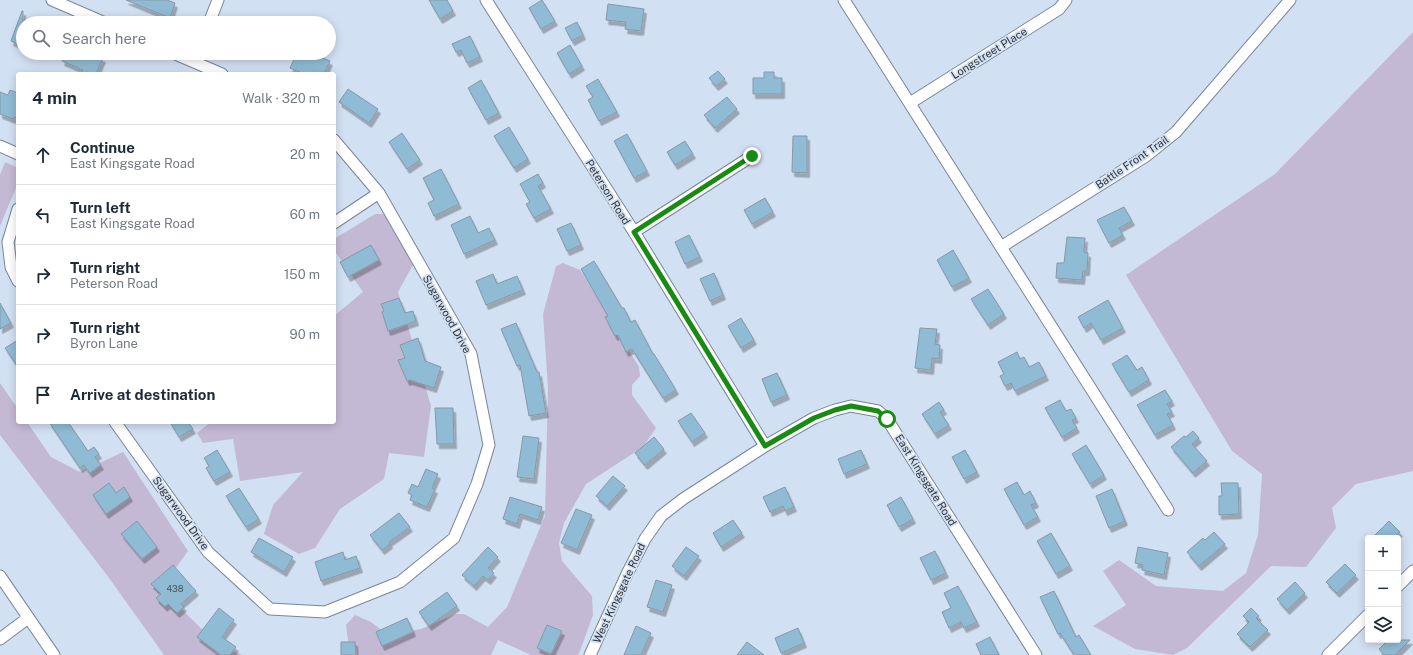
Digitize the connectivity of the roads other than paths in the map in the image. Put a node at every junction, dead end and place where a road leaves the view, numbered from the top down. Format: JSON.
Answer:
{"nodes":[{"id":1,"x":52,"y":0,"type":"edge"},
{"id":2,"x":218,"y":0,"type":"edge"},
{"id":3,"x":486,"y":0,"type":"edge"},
{"id":4,"x":844,"y":0,"type":"edge"},
{"id":5,"x":1066,"y":0,"type":"edge"},
{"id":6,"x":1290,"y":0,"type":"edge"},
{"id":7,"x":89,"y":16,"type":"edge"},
{"id":8,"x":212,"y":16,"type":"edge"},
{"id":9,"x":199,"y":60,"type":"edge"},
{"id":10,"x":219,"y":72,"type":"edge"},
{"id":11,"x":910,"y":103,"type":"junction"},
{"id":12,"x":336,"y":142,"type":"edge"},
{"id":13,"x":0,"y":146,"type":"edge"},
{"id":14,"x":16,"y":153,"type":"edge"},
{"id":15,"x":752,"y":156,"type":"dead end"},
{"id":16,"x":379,"y":193,"type":"junction"},
{"id":17,"x":16,"y":216,"type":"edge"},
{"id":18,"x":336,"y":222,"type":"edge"},
{"id":19,"x":634,"y":232,"type":"junction"},
{"id":20,"x":1001,"y":247,"type":"junction"},
{"id":21,"x":16,"y":277,"type":"edge"},
{"id":22,"x":116,"y":424,"type":"edge"},
{"id":23,"x":765,"y":446,"type":"junction"},
{"id":24,"x":1168,"y":510,"type":"dead end"},
{"id":25,"x":1413,"y":571,"type":"edge"},
{"id":26,"x":0,"y":576,"type":"edge"},
{"id":27,"x":1401,"y":583,"type":"edge"},
{"id":28,"x":28,"y":618,"type":"junction"},
{"id":29,"x":1365,"y":618,"type":"edge"},
{"id":30,"x":0,"y":639,"type":"edge"},
{"id":31,"x":54,"y":655,"type":"edge"},
{"id":32,"x":590,"y":655,"type":"edge"},
{"id":33,"x":1036,"y":655,"type":"edge"},
{"id":34,"x":1328,"y":655,"type":"edge"}],
"edges":[{"from":1,"to":7,"type":"street"},
{"from":2,"to":8,"type":"street"},
{"from":3,"to":19,"type":"street","name":"Peterson Road"},
{"from":4,"to":11,"type":"street"},
{"from":5,"to":11,"type":"street","name":"Longstreet Place"},
{"from":6,"to":20,"type":"street","name":"Battle Front Trail"},
{"from":9,"to":10,"type":"street"},
{"from":11,"to":20,"type":"street"},
{"from":12,"to":16,"type":"street","name":"Sugarwood Drive"},
{"from":13,"to":14,"type":"street"},
{"from":15,"to":19,"type":"street"},
{"from":16,"to":18,"type":"street"},
{"from":16,"to":22,"type":"street","name":"Sugarwood Drive"},
{"from":17,"to":21,"type":"street"},
{"from":19,"to":23,"type":"street","name":"Peterson Road"},
{"from":20,"to":24,"type":"street"},
{"from":23,"to":32,"type":"street","name":"West Kingsgate Road"},
{"from":23,"to":33,"type":"street","name":"East Kingsgate Road"},
{"from":25,"to":27,"type":"street"},
{"from":26,"to":28,"type":"street"},
{"from":28,"to":30,"type":"street"},
{"from":28,"to":31,"type":"street"},
{"from":29,"to":34,"type":"street"}]}
